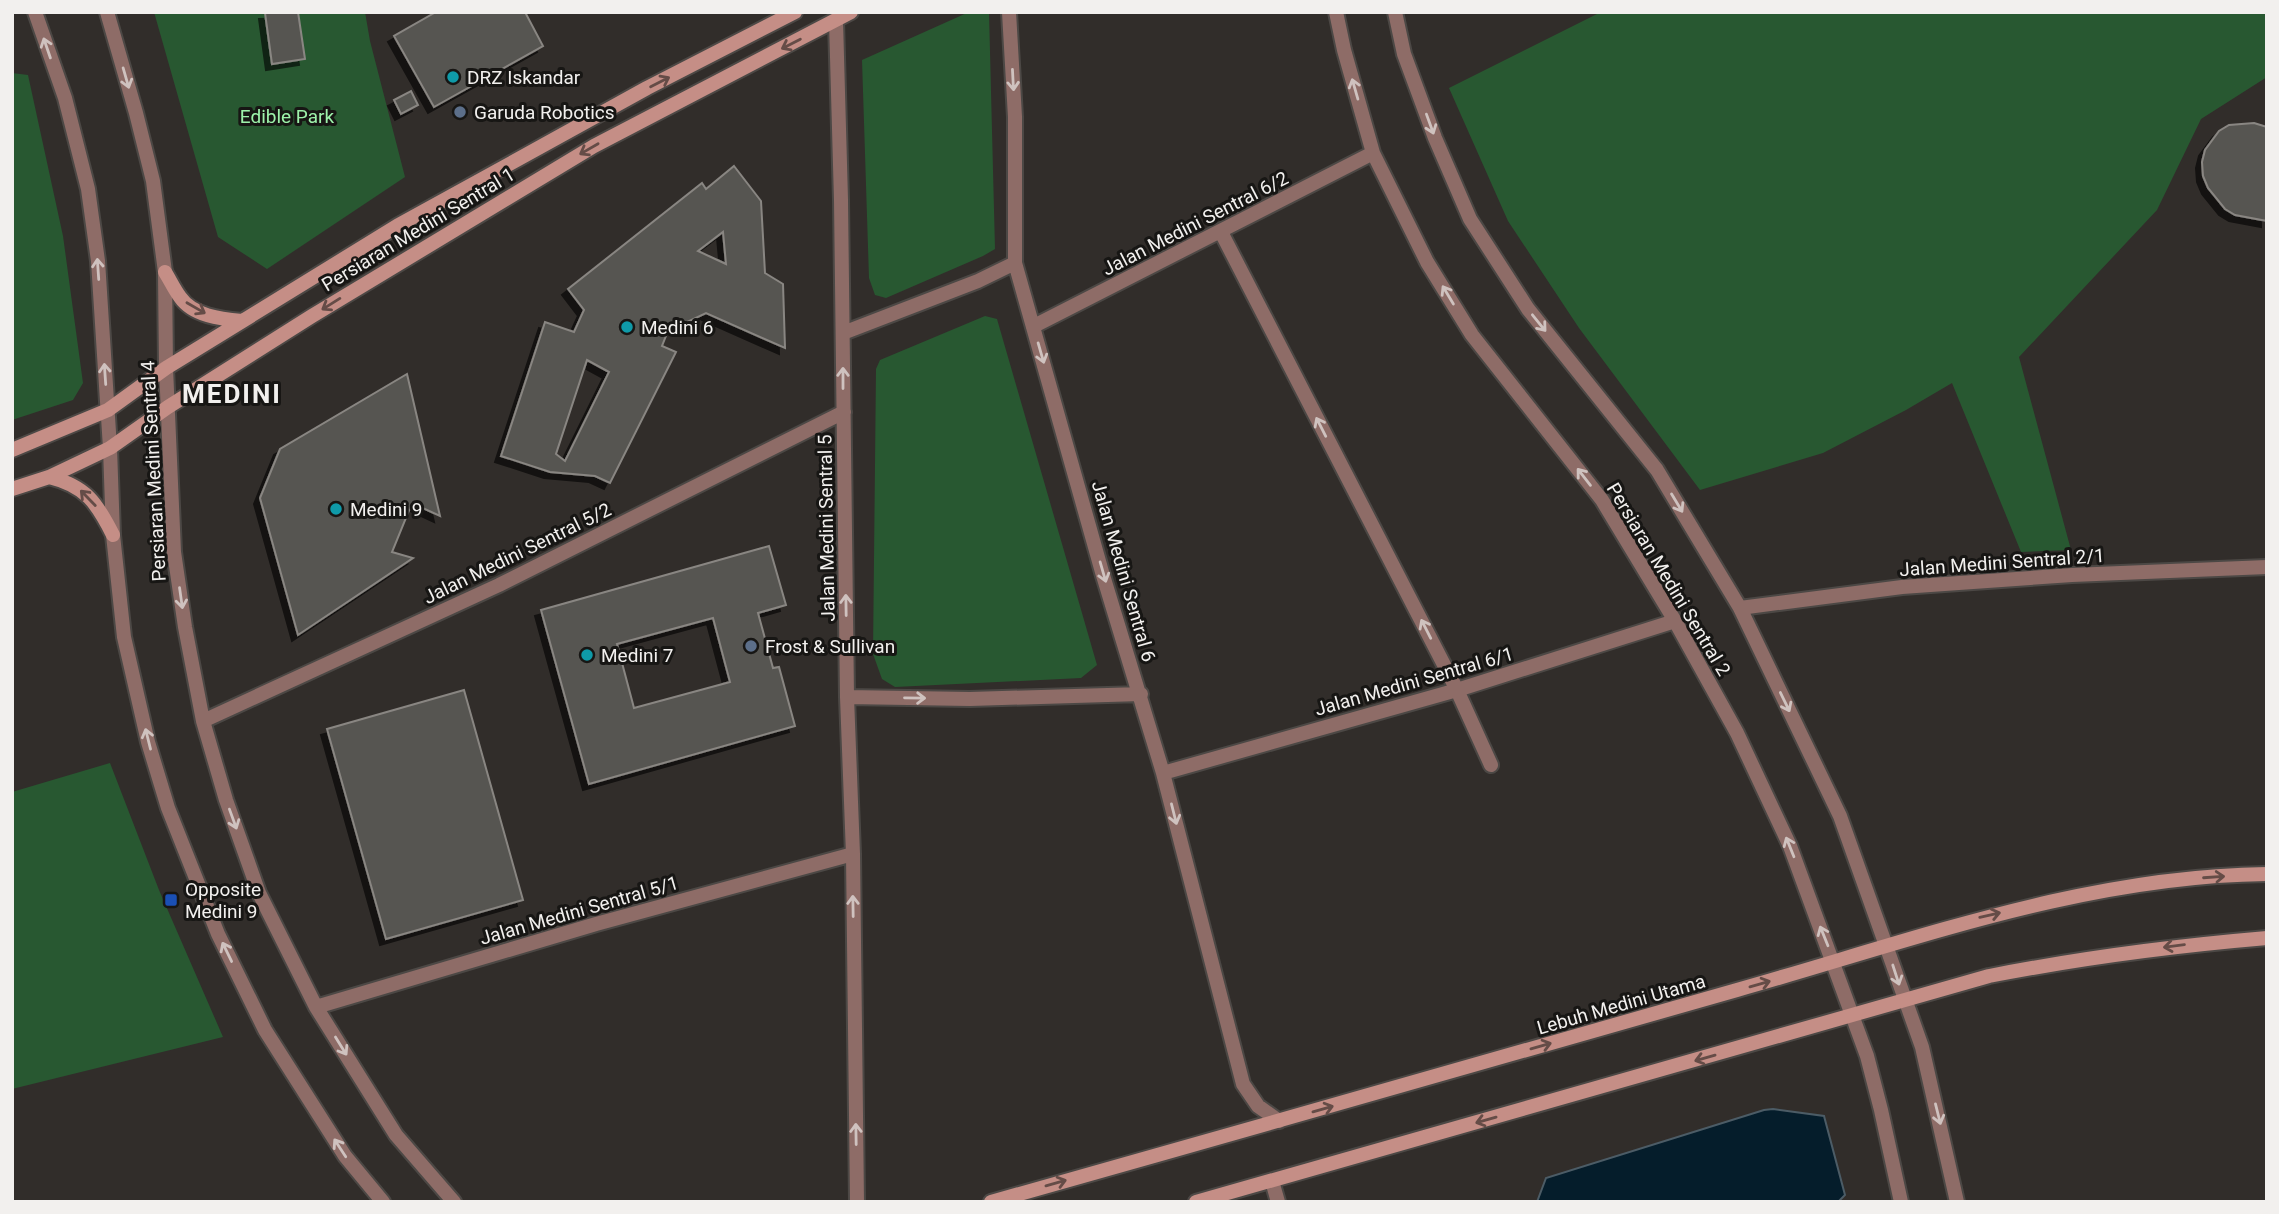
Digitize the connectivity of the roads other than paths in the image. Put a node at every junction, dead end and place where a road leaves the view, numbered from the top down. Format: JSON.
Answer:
{"nodes":[{"id":1,"x":35,"y":12,"type":"edge"},
{"id":2,"x":107,"y":12,"type":"edge"},
{"id":3,"x":795,"y":12,"type":"edge"},
{"id":4,"x":851,"y":12,"type":"edge"},
{"id":5,"x":1009,"y":12,"type":"edge"},
{"id":6,"x":1336,"y":12,"type":"edge"},
{"id":7,"x":1395,"y":12,"type":"edge"},
{"id":8,"x":836,"y":21,"type":"junction"},
{"id":9,"x":1373,"y":153,"type":"junction"},
{"id":10,"x":1220,"y":232,"type":"junction"},
{"id":11,"x":1014,"y":263,"type":"junction"},
{"id":12,"x":165,"y":272,"type":"junction"},
{"id":13,"x":242,"y":321,"type":"junction"},
{"id":14,"x":1034,"y":327,"type":"junction"},
{"id":15,"x":843,"y":332,"type":"junction"},
{"id":16,"x":166,"y":368,"type":"junction"},
{"id":17,"x":168,"y":407,"type":"junction"},
{"id":18,"x":108,"y":410,"type":"junction"},
{"id":19,"x":844,"y":412,"type":"junction"},
{"id":20,"x":110,"y":448,"type":"junction"},
{"id":21,"x":12,"y":450,"type":"edge"},
{"id":22,"x":49,"y":477,"type":"junction"},
{"id":23,"x":12,"y":489,"type":"edge"},
{"id":24,"x":113,"y":535,"type":"junction"},
{"id":25,"x":2267,"y":567,"type":"edge"},
{"id":26,"x":1740,"y":608,"type":"junction"},
{"id":27,"x":1675,"y":621,"type":"junction"},
{"id":28,"x":1457,"y":690,"type":"junction"},
{"id":29,"x":1141,"y":694,"type":"junction"},
{"id":30,"x":847,"y":697,"type":"junction"},
{"id":31,"x":203,"y":721,"type":"junction"},
{"id":32,"x":1491,"y":765,"type":"dead end"},
{"id":33,"x":1163,"y":773,"type":"junction"},
{"id":34,"x":853,"y":854,"type":"junction"},
{"id":35,"x":2267,"y":874,"type":"edge"},
{"id":36,"x":2267,"y":938,"type":"edge"},
{"id":37,"x":1887,"y":947,"type":"junction"},
{"id":38,"x":1834,"y":962,"type":"junction"},
{"id":39,"x":1905,"y":1002,"type":"junction"},
{"id":40,"x":316,"y":1007,"type":"junction"},
{"id":41,"x":1852,"y":1016,"type":"junction"},
{"id":42,"x":1279,"y":1121,"type":"junction"},
{"id":43,"x":1272,"y":1181,"type":"junction"},
{"id":44,"x":383,"y":1202,"type":"edge"},
{"id":45,"x":454,"y":1202,"type":"edge"},
{"id":46,"x":857,"y":1202,"type":"edge"},
{"id":47,"x":991,"y":1202,"type":"edge"},
{"id":48,"x":1196,"y":1202,"type":"edge"},
{"id":49,"x":1278,"y":1202,"type":"edge"},
{"id":50,"x":1901,"y":1202,"type":"edge"},
{"id":51,"x":1957,"y":1202,"type":"edge"}],
"edges":[{"from":18,"to":1,"type":"street","one_way":true},
{"from":2,"to":12,"type":"street","name":"Persiaran Medini Sentral 4","one_way":true},
{"from":13,"to":3,"type":"main road","name":"Persiaran Medini Sentral 1","one_way":true},
{"from":4,"to":8,"type":"main road","name":"Persiaran Medini Sentral 1"},
{"from":5,"to":11,"type":"street","name":"Jalan Medini Sentral 6","one_way":true},
{"from":9,"to":6,"type":"street","name":"Persiaran Medini Sentral 2","one_way":true},
{"from":7,"to":26,"type":"street","one_way":true},
{"from":8,"to":15,"type":"street","name":"Jalan Medini Sentral 5"},
{"from":8,"to":17,"type":"main road","name":"Persiaran Medini Sentral 1","one_way":true},
{"from":9,"to":10,"type":"street","name":"Jalan Medini Sentral 6/2"},
{"from":27,"to":9,"type":"street","name":"Persiaran Medini Sentral 2","one_way":true},
{"from":10,"to":14,"type":"street","name":"Jalan Medini Sentral 6/2"},
{"from":28,"to":10,"type":"street","one_way":true},
{"from":11,"to":14,"type":"street","name":"Jalan Medini Sentral 6"},
{"from":11,"to":15,"type":"street"},
{"from":12,"to":13,"type":"main road","one_way":true},
{"from":12,"to":16,"type":"street","name":"Persiaran Medini Sentral 4"},
{"from":13,"to":16,"type":"main road","name":"Persiaran Medini Sentral 1"},
{"from":14,"to":29,"type":"street","name":"Jalan Medini Sentral 6","one_way":true},
{"from":19,"to":15,"type":"street","name":"Jalan Medini Sentral 5","one_way":true},
{"from":16,"to":17,"type":"street","name":"Persiaran Medini Sentral 4"},
{"from":16,"to":18,"type":"main road","name":"Persiaran Medini Sentral 1"},
{"from":17,"to":20,"type":"main road","name":"Persiaran Medini Sentral 1"},
{"from":17,"to":31,"type":"street","name":"Persiaran Medini Sentral 4","one_way":true},
{"from":18,"to":20,"type":"street"},
{"from":18,"to":21,"type":"main road","name":"Persiaran Medini Sentral 1"},
{"from":30,"to":19,"type":"street","name":"Jalan Medini Sentral 5","one_way":true},
{"from":19,"to":31,"type":"street","name":"Jalan Medini Sentral 5/2"},
{"from":20,"to":22,"type":"main road","name":"Persiaran Medini Sentral 1"},
{"from":20,"to":24,"type":"street"},
{"from":22,"to":23,"type":"main road","name":"Persiaran Medini Sentral 1"},
{"from":24,"to":22,"type":"main road","one_way":true},
{"from":44,"to":24,"type":"street","one_way":true},
{"from":25,"to":26,"type":"street","name":"Jalan Medini Sentral 2/1"},
{"from":26,"to":37,"type":"street","one_way":true},
{"from":27,"to":28,"type":"street","name":"Jalan Medini Sentral 6/1"},
{"from":38,"to":27,"type":"street","name":"Persiaran Medini Sentral 2","one_way":true},
{"from":28,"to":32,"type":"street"},
{"from":28,"to":33,"type":"street","name":"Jalan Medini Sentral 6/1"},
{"from":30,"to":29,"type":"street","one_way":true},
{"from":29,"to":33,"type":"street","name":"Jalan Medini Sentral 6"},
{"from":30,"to":34,"type":"street","name":"Jalan Medini Sentral 5"},
{"from":31,"to":40,"type":"street","name":"Persiaran Medini Sentral 4","one_way":true},
{"from":33,"to":42,"type":"street","name":"Jalan Medini Sentral 6","one_way":true},
{"from":34,"to":40,"type":"street","name":"Jalan Medini Sentral 5/1"},
{"from":46,"to":34,"type":"street","name":"Jalan Medini Sentral 5","one_way":true},
{"from":37,"to":35,"type":"main road","name":"Lebuh Medini Utama","one_way":true},
{"from":36,"to":39,"type":"main road","one_way":true},
{"from":37,"to":38,"type":"main road","name":"Lebuh Medini Utama"},
{"from":37,"to":39,"type":"street","one_way":true},
{"from":38,"to":41,"type":"street","name":"Persiaran Medini Sentral 2"},
{"from":42,"to":38,"type":"main road","name":"Lebuh Medini Utama","one_way":true},
{"from":39,"to":41,"type":"main road"},
{"from":39,"to":51,"type":"street","one_way":true},
{"from":40,"to":45,"type":"street","name":"Persiaran Medini Sentral 4","one_way":true},
{"from":41,"to":43,"type":"main road","one_way":true},
{"from":41,"to":50,"type":"street","name":"Persiaran Medini Sentral 2"},
{"from":47,"to":42,"type":"main road","name":"Lebuh Medini Utama","one_way":true},
{"from":43,"to":48,"type":"main road"},
{"from":43,"to":49,"type":"street"}]}
